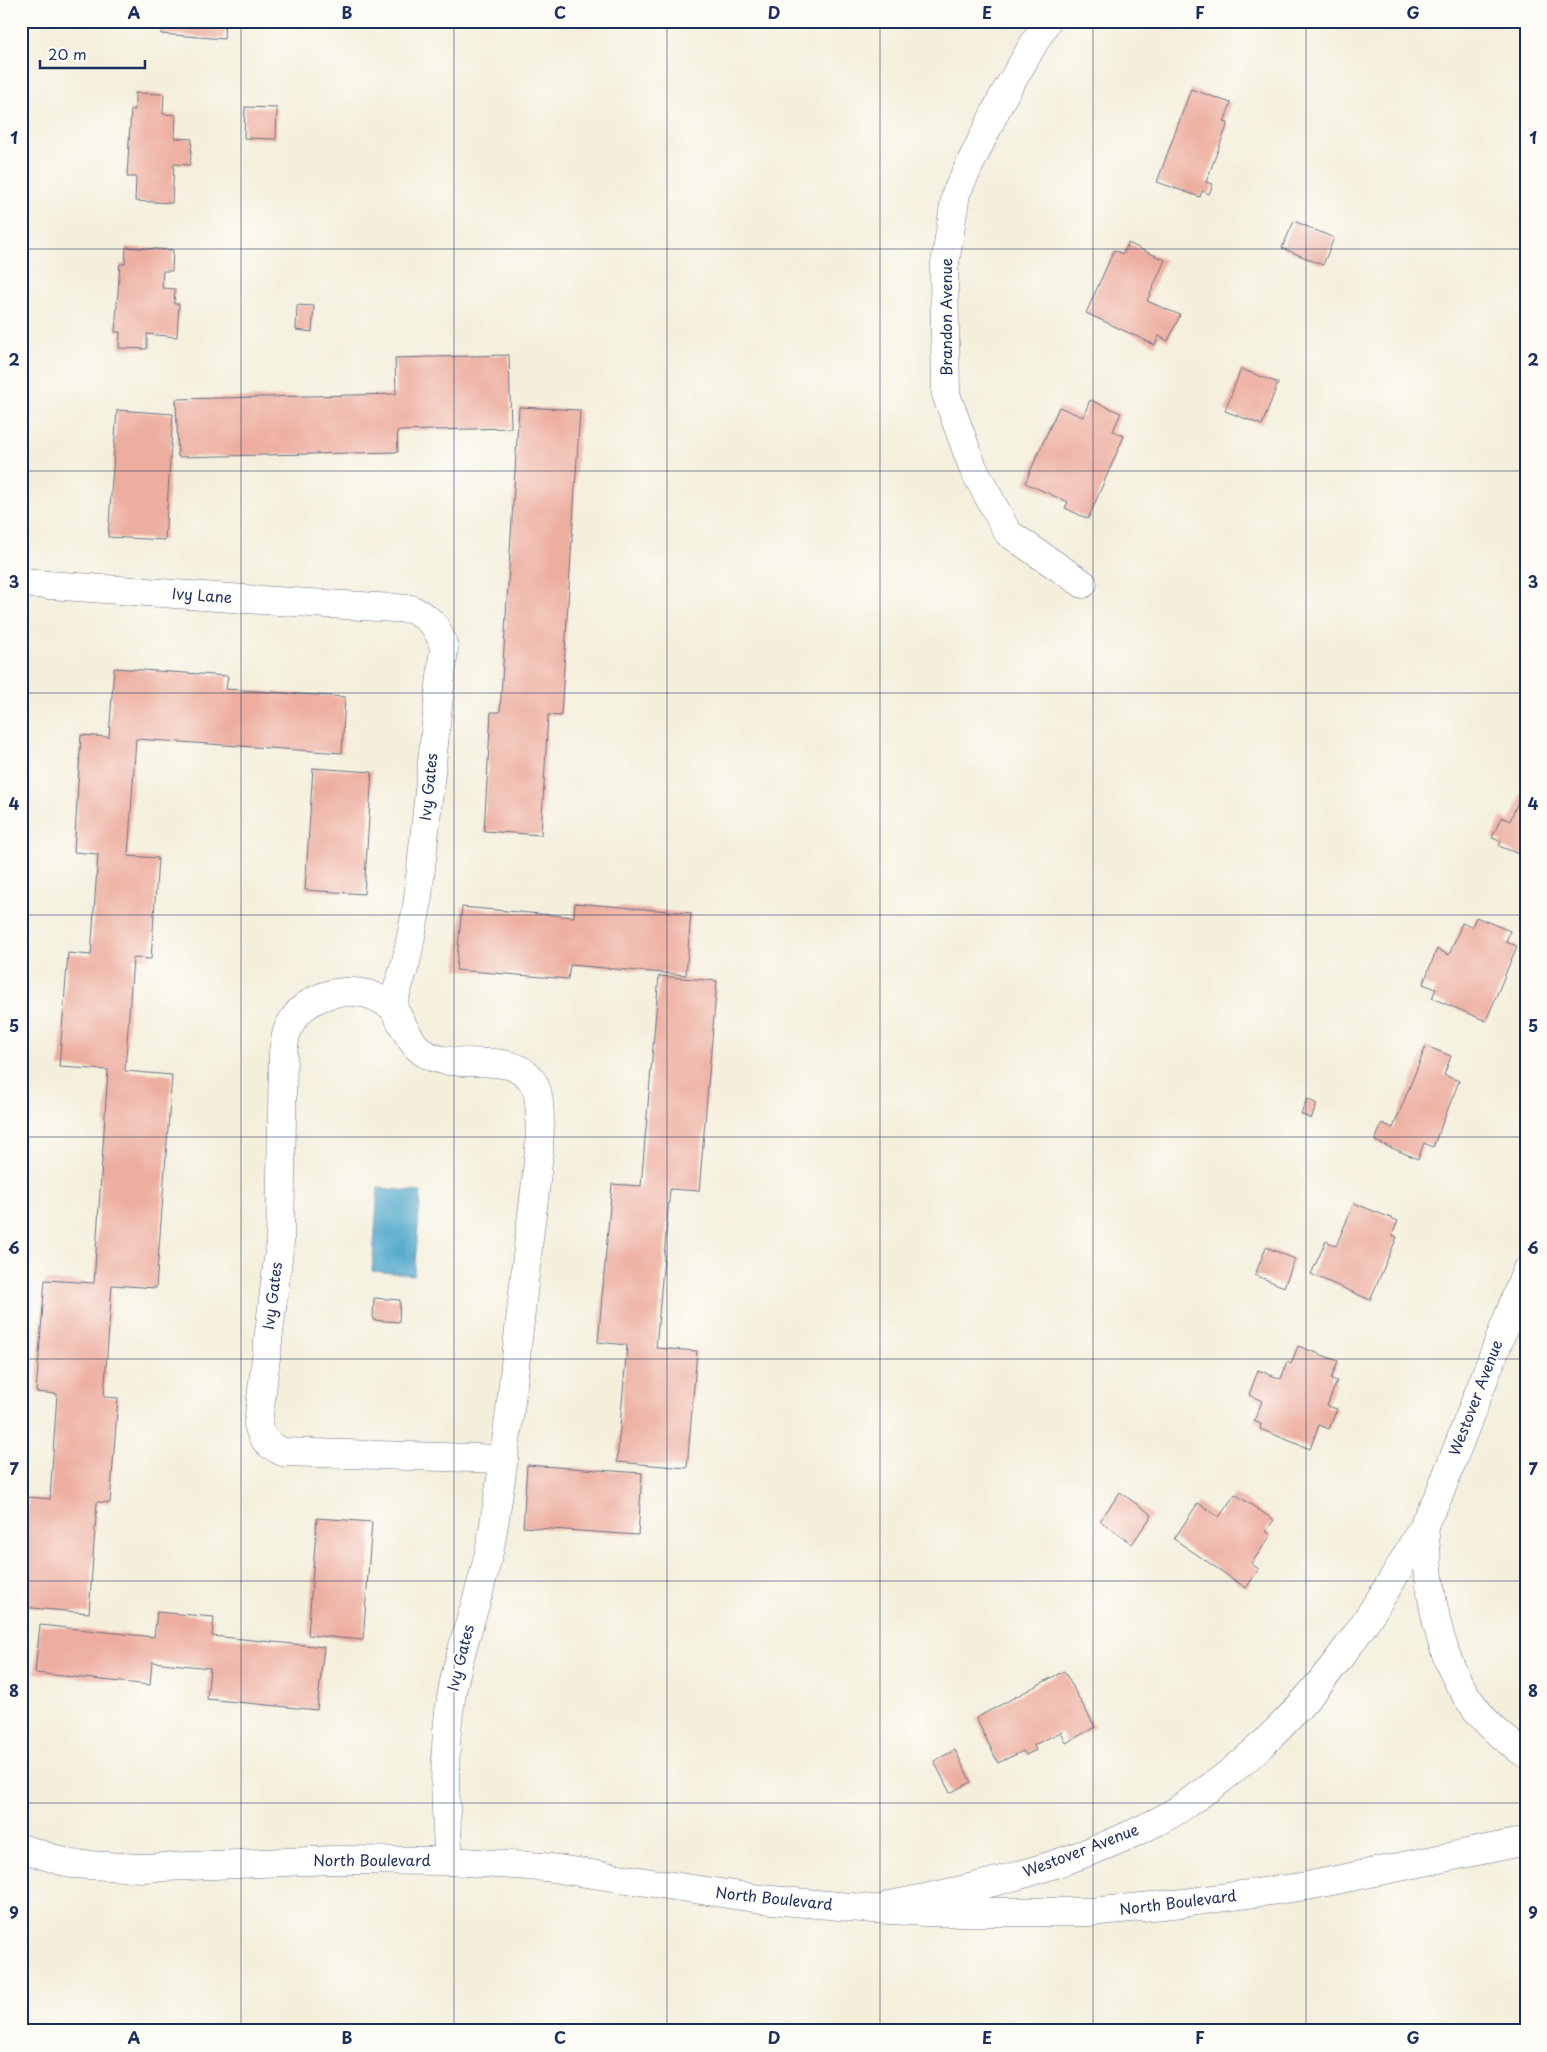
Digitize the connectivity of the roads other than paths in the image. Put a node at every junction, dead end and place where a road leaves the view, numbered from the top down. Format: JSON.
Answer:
{"nodes":[{"id":1,"x":1047,"y":21,"type":"edge"},
{"id":2,"x":21,"y":583,"type":"edge"},
{"id":3,"x":1083,"y":584,"type":"dead end"},
{"id":4,"x":383,"y":607,"type":"joint"},
{"id":5,"x":392,"y":1006,"type":"junction"},
{"id":6,"x":1526,"y":1271,"type":"edge"},
{"id":7,"x":504,"y":1459,"type":"junction"},
{"id":8,"x":1424,"y":1524,"type":"junction"},
{"id":9,"x":1526,"y":1754,"type":"edge"},
{"id":10,"x":1526,"y":1841,"type":"edge"},
{"id":11,"x":21,"y":1848,"type":"edge"},
{"id":12,"x":449,"y":1861,"type":"junction"},
{"id":13,"x":873,"y":1909,"type":"junction"}],
"edges":[{"from":1,"to":3,"type":"street","name":"Brandon Avenue"},
{"from":2,"to":4,"type":"street","name":"Ivy Lane"},
{"from":4,"to":5,"type":"street","name":"Ivy Gates"},
{"from":5,"to":7,"type":"street","name":"Ivy Gates"},
{"from":5,"to":7,"type":"street","name":"Ivy Gates"},
{"from":6,"to":8,"type":"street","name":"Westover Avenue"},
{"from":7,"to":12,"type":"street","name":"Ivy Gates"},
{"from":8,"to":9,"type":"street"},
{"from":8,"to":13,"type":"street","name":"Westover Avenue"},
{"from":10,"to":13,"type":"street","name":"North Boulevard"},
{"from":11,"to":12,"type":"street","name":"North Boulevard"},
{"from":12,"to":13,"type":"street","name":"North Boulevard"}]}
